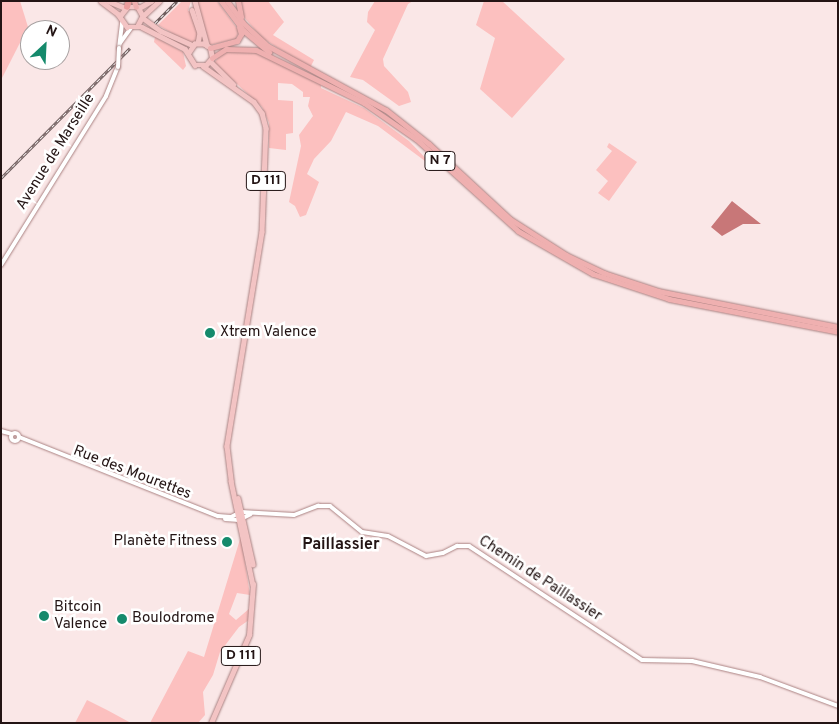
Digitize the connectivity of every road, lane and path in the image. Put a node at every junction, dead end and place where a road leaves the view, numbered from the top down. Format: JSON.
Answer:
{"nodes":[{"id":1,"x":100,"y":1,"type":"edge"},
{"id":2,"x":108,"y":1,"type":"edge"},
{"id":3,"x":151,"y":1,"type":"edge"},
{"id":4,"x":159,"y":1,"type":"edge"},
{"id":5,"x":193,"y":1,"type":"edge"},
{"id":6,"x":238,"y":1,"type":"edge"},
{"id":7,"x":223,"y":2,"type":"edge"},
{"id":8,"x":127,"y":5,"type":"edge"},
{"id":9,"x":136,"y":5,"type":"edge"},
{"id":10,"x":120,"y":16,"type":"junction"},
{"id":11,"x":143,"y":17,"type":"junction"},
{"id":12,"x":122,"y":22,"type":"junction"},
{"id":13,"x":138,"y":26,"type":"junction"},
{"id":14,"x":130,"y":28,"type":"junction"},
{"id":15,"x":261,"y":41,"type":"junction"},
{"id":16,"x":195,"y":44,"type":"junction"},
{"id":17,"x":209,"y":46,"type":"junction"},
{"id":18,"x":119,"y":48,"type":"junction"},
{"id":19,"x":189,"y":53,"type":"junction"},
{"id":20,"x":211,"y":59,"type":"junction"},
{"id":21,"x":204,"y":66,"type":"junction"},
{"id":22,"x":301,"y":72,"type":"junction"},
{"id":23,"x":239,"y":91,"type":"junction"},
{"id":24,"x":1,"y":264,"type":"edge"},
{"id":25,"x":838,"y":327,"type":"edge"},
{"id":26,"x":838,"y":332,"type":"edge"},
{"id":27,"x":1,"y":432,"type":"edge"},
{"id":28,"x":240,"y":516,"type":"junction"},
{"id":29,"x":838,"y":706,"type":"edge"},
{"id":30,"x":211,"y":723,"type":"edge"}],
"edges":[{"from":1,"to":10,"type":"main road"},
{"from":2,"to":8,"type":"main road"},
{"from":3,"to":9,"type":"main road"},
{"from":4,"to":11,"type":"main road"},
{"from":5,"to":16,"type":"main road"},
{"from":5,"to":17,"type":"main road"},
{"from":6,"to":15,"type":"highway","number":"N 7"},
{"from":7,"to":15,"type":"highway","number":"N 7"},
{"from":7,"to":17,"type":"highway"},
{"from":7,"to":22,"type":"highway","number":"N 7"},
{"from":8,"to":9,"type":"main road"},
{"from":8,"to":10,"type":"main road"},
{"from":9,"to":11,"type":"main road"},
{"from":10,"to":12,"type":"main road"},
{"from":11,"to":13,"type":"main road"},
{"from":11,"to":16,"type":"main road"},
{"from":12,"to":14,"type":"main road"},
{"from":12,"to":18,"type":"street","name":"Avenue de Marseille"},
{"from":13,"to":14,"type":"main road"},
{"from":13,"to":19,"type":"main road"},
{"from":14,"to":18,"type":"street","name":"Avenue de Marseille"},
{"from":15,"to":25,"type":"highway","number":"N 7"},
{"from":16,"to":17,"type":"main road"},
{"from":16,"to":19,"type":"main road"},
{"from":17,"to":20,"type":"main road"},
{"from":18,"to":24,"type":"street","name":"Avenue de Marseille","bridge":true},
{"from":19,"to":21,"type":"main road"},
{"from":20,"to":21,"type":"main road"},
{"from":20,"to":22,"type":"highway","number":"N 7"},
{"from":20,"to":23,"type":"main road","number":"D 111"},
{"from":21,"to":23,"type":"main road","number":"D 111"},
{"from":22,"to":26,"type":"highway","number":"N 7"},
{"from":23,"to":28,"type":"main road","number":"D 111"},
{"from":27,"to":28,"type":"street","name":"Rue des Mourettes"},
{"from":28,"to":29,"type":"street","name":"Chemin de Paillassier"},
{"from":28,"to":30,"type":"main road","number":"D 111"}]}
